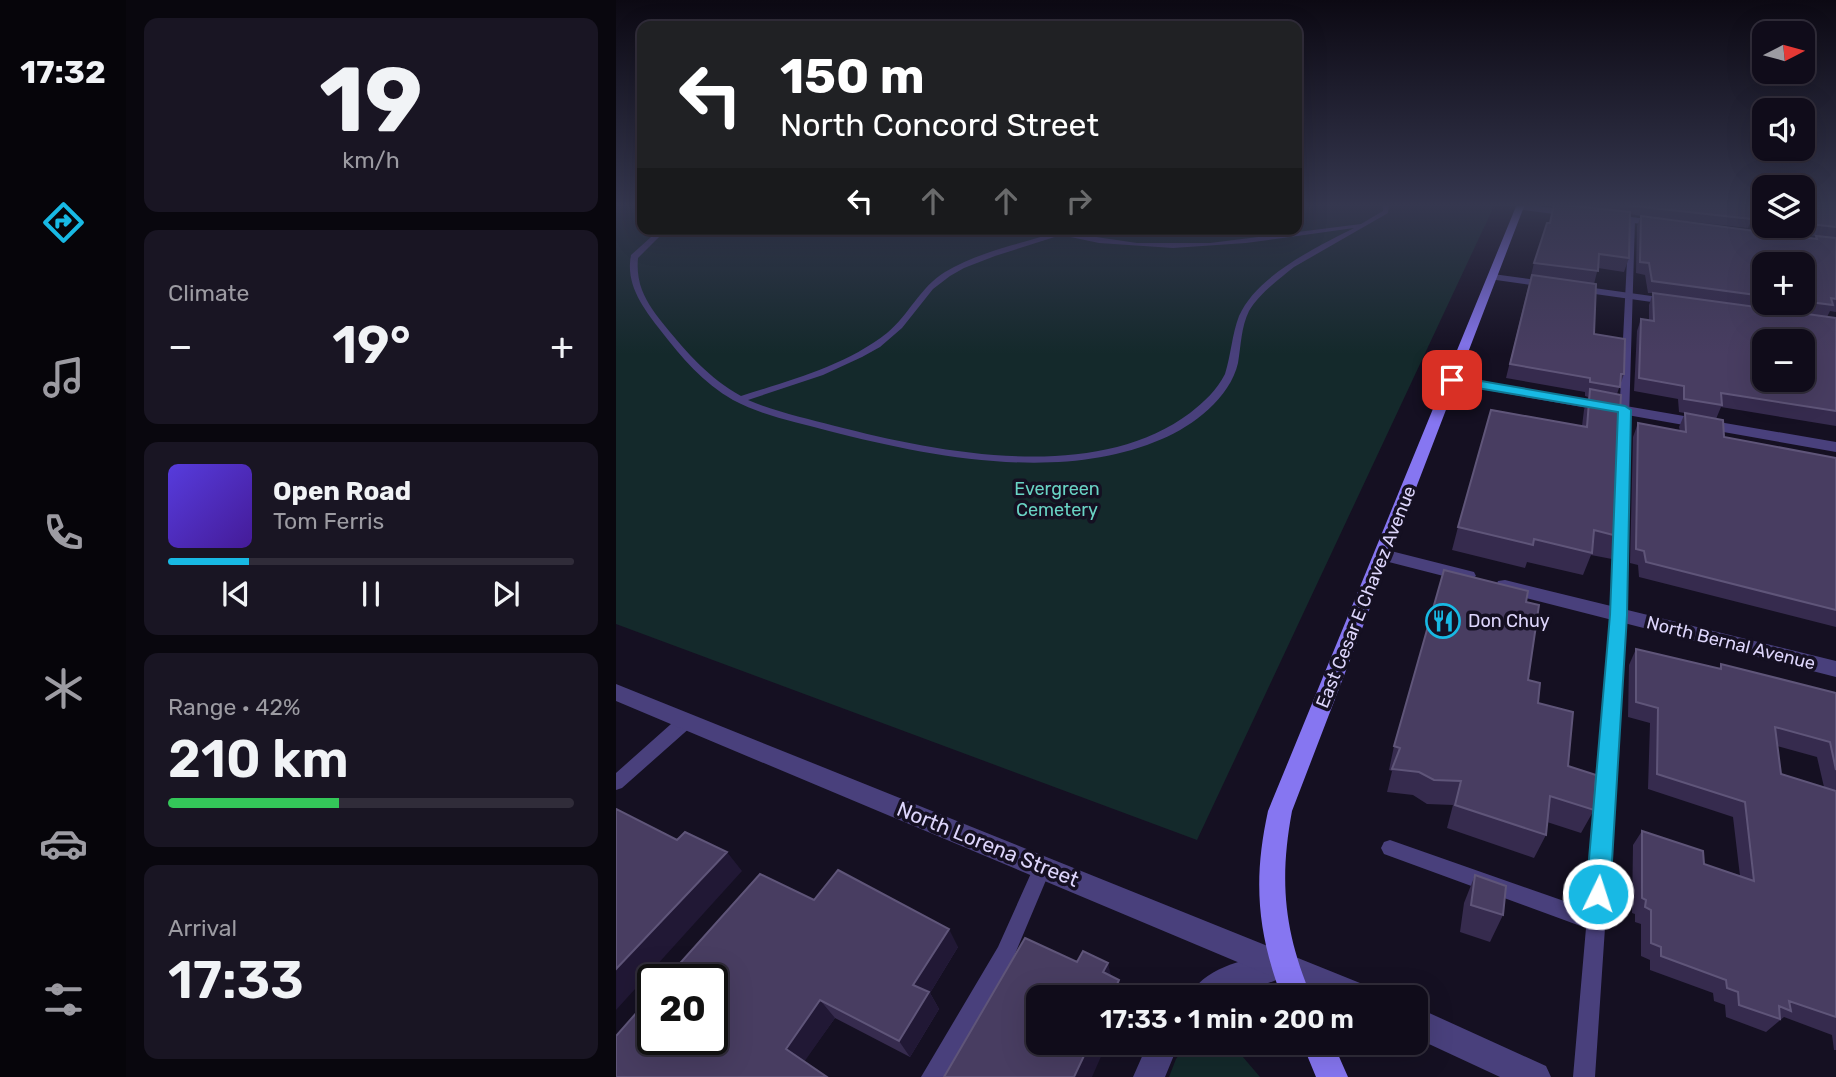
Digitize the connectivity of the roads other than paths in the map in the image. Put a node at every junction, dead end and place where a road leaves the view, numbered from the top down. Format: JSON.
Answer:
{"nodes":[{"id":1,"x":637,"y":254,"type":"edge"},
{"id":2,"x":998,"y":254,"type":"edge"},
{"id":3,"x":1314,"y":254,"type":"edge"},
{"id":4,"x":1502,"y":254,"type":"edge"},
{"id":5,"x":1631,"y":254,"type":"edge"},
{"id":6,"x":1493,"y":276,"type":"junction"},
{"id":7,"x":1630,"y":296,"type":"junction"},
{"id":8,"x":1685,"y":304,"type":"edge"},
{"id":9,"x":1452,"y":380,"type":"junction"},
{"id":10,"x":740,"y":399,"type":"junction"},
{"id":11,"x":1625,"y":410,"type":"junction"},
{"id":12,"x":1624,"y":437,"type":"edge"},
{"id":13,"x":1836,"y":447,"type":"edge"},
{"id":14,"x":1622,"y":505,"type":"edge"},
{"id":15,"x":1382,"y":555,"type":"junction"},
{"id":16,"x":1619,"y":615,"type":"junction"},
{"id":17,"x":1836,"y":669,"type":"edge"},
{"id":18,"x":616,"y":692,"type":"edge"},
{"id":19,"x":686,"y":721,"type":"junction"},
{"id":20,"x":616,"y":783,"type":"edge"},
{"id":21,"x":1390,"y":848,"type":"dead end"},
{"id":22,"x":1042,"y":866,"type":"junction"},
{"id":23,"x":1596,"y":922,"type":"junction"},
{"id":24,"x":1282,"y":964,"type":"junction"},
{"id":25,"x":1221,"y":985,"type":"edge"},
{"id":26,"x":1291,"y":985,"type":"edge"},
{"id":27,"x":1330,"y":985,"type":"edge"},
{"id":28,"x":1428,"y":1027,"type":"edge"},
{"id":29,"x":1159,"y":1055,"type":"edge"},
{"id":30,"x":1322,"y":1055,"type":"edge"},
{"id":31,"x":932,"y":1077,"type":"edge"},
{"id":32,"x":1149,"y":1077,"type":"edge"},
{"id":33,"x":1332,"y":1077,"type":"edge"},
{"id":34,"x":1535,"y":1077,"type":"edge"},
{"id":35,"x":1584,"y":1077,"type":"edge"}],
"edges":[{"from":1,"to":10,"type":"lane"},
{"from":2,"to":10,"type":"lane"},
{"from":3,"to":10,"type":"lane"},
{"from":4,"to":6,"type":"main road","name":"East Cesar E Chavez Avenue"},
{"from":5,"to":7,"type":"lane"},
{"from":6,"to":7,"type":"street"},
{"from":6,"to":9,"type":"main road","name":"East Cesar E Chavez Avenue"},
{"from":7,"to":8,"type":"street"},
{"from":7,"to":11,"type":"lane"},
{"from":9,"to":11,"type":"street"},
{"from":9,"to":15,"type":"main road","name":"East Cesar E Chavez Avenue"},
{"from":11,"to":12,"type":"lane"},
{"from":11,"to":13,"type":"street"},
{"from":14,"to":16,"type":"lane"},
{"from":15,"to":16,"type":"street","name":"North Bernal Avenue"},
{"from":15,"to":24,"type":"main road","name":"East Cesar E Chavez Avenue"},
{"from":16,"to":17,"type":"street","name":"North Bernal Avenue"},
{"from":16,"to":23,"type":"lane"},
{"from":18,"to":19,"type":"street","name":"North Lorena Street"},
{"from":19,"to":20,"type":"lane"},
{"from":19,"to":22,"type":"street","name":"North Lorena Street"},
{"from":21,"to":23,"type":"lane"},
{"from":22,"to":24,"type":"street","name":"North Lorena Street"},
{"from":22,"to":31,"type":"lane"},
{"from":23,"to":35,"type":"lane"},
{"from":24,"to":25,"type":"street"},
{"from":24,"to":26,"type":"main road","name":"East Cesar E Chavez Avenue"},
{"from":24,"to":27,"type":"street","name":"North Lorena Street"},
{"from":28,"to":34,"type":"street"},
{"from":29,"to":32,"type":"street"},
{"from":30,"to":33,"type":"main road"}]}
